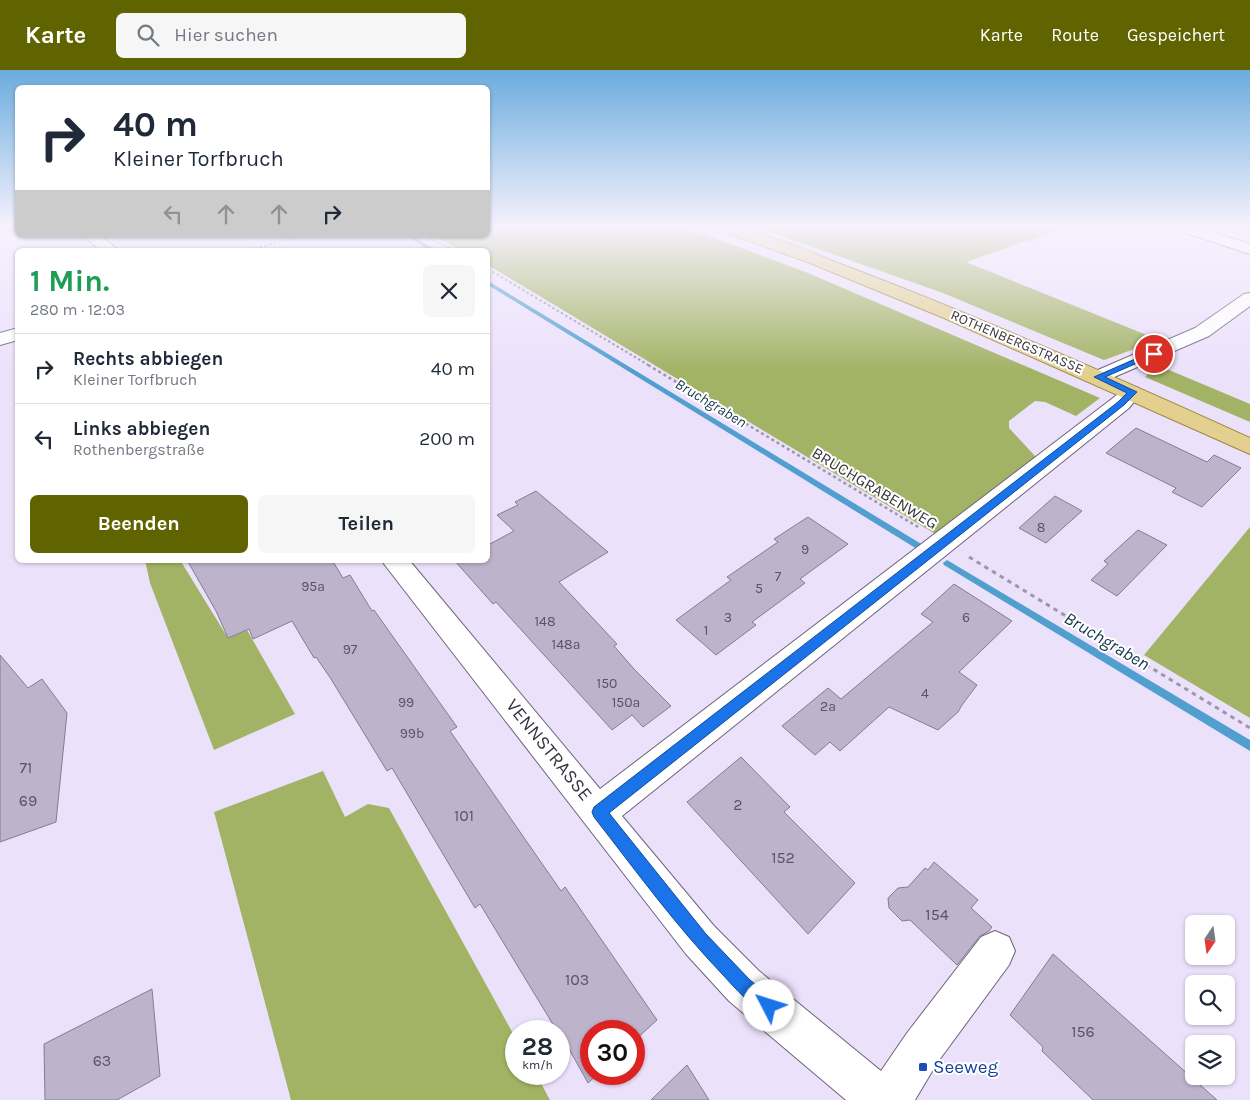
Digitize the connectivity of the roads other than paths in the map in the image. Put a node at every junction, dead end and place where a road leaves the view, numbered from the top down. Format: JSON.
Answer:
{"nodes":[{"id":1,"x":857,"y":275,"type":"edge"},
{"id":2,"x":1250,"y":298,"type":"edge"},
{"id":3,"x":15,"y":335,"type":"edge"},
{"id":4,"x":0,"y":339,"type":"edge"},
{"id":5,"x":1098,"y":377,"type":"junction"},
{"id":6,"x":1122,"y":401,"type":"junction"},
{"id":7,"x":1250,"y":447,"type":"edge"},
{"id":8,"x":396,"y":563,"type":"edge"},
{"id":9,"x":599,"y":812,"type":"junction"},
{"id":10,"x":995,"y":951,"type":"dead end"},
{"id":11,"x":882,"y":1100,"type":"edge"},
{"id":12,"x":890,"y":1100,"type":"edge"}],
"edges":[{"from":1,"to":5,"type":"main road","name":"ROTHENBERGSTRASSE"},
{"from":2,"to":5,"type":"street"},
{"from":3,"to":4,"type":"street"},
{"from":5,"to":6,"type":"main road","name":"ROTHENBERGSTRASSE"},
{"from":6,"to":7,"type":"main road","name":"ROTHENBERGSTRASSE"},
{"from":6,"to":9,"type":"street"},
{"from":8,"to":9,"type":"street","name":"VENNSTRASSE"},
{"from":9,"to":11,"type":"street","name":"VENNSTRASSE"},
{"from":10,"to":12,"type":"street"}]}
